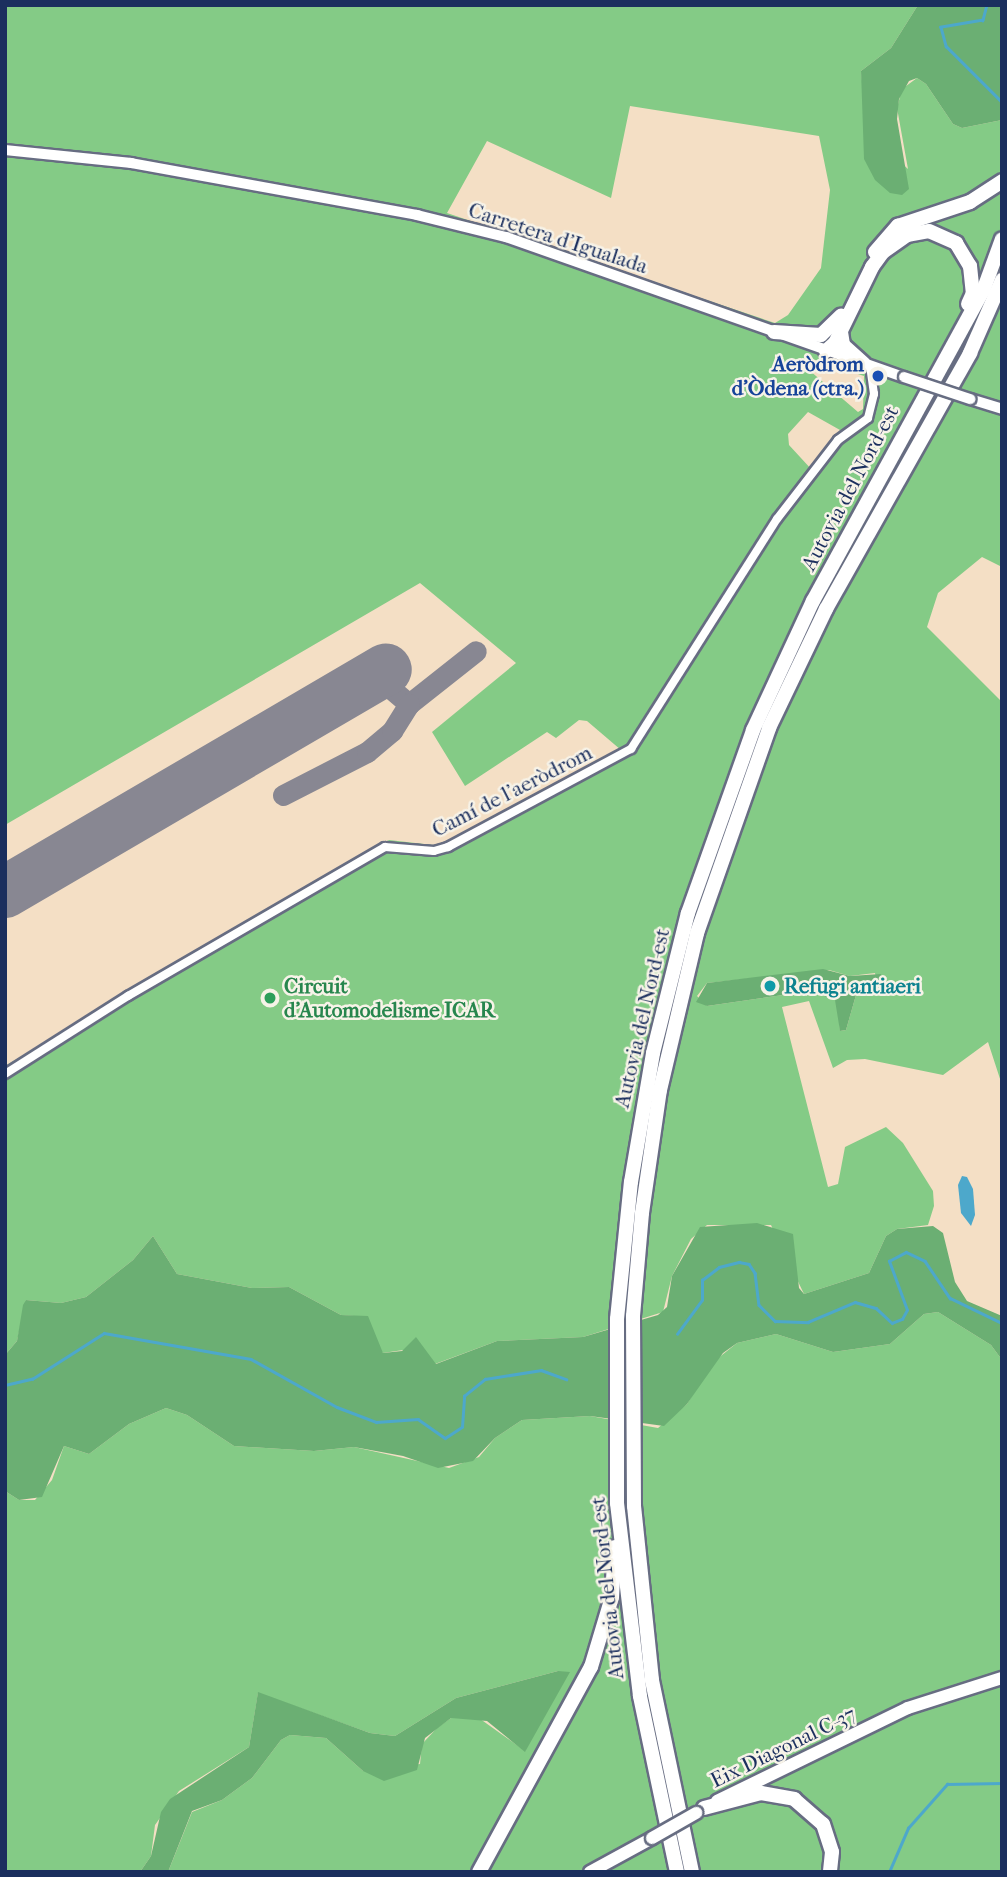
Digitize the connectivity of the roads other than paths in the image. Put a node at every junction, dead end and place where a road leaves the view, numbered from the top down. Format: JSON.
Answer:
{"nodes":[{"id":1,"x":5,"y":150,"type":"edge"},
{"id":2,"x":1002,"y":181,"type":"edge"},
{"id":3,"x":1002,"y":239,"type":"edge"},
{"id":4,"x":1002,"y":280,"type":"edge"},
{"id":5,"x":1002,"y":308,"type":"edge"},
{"id":6,"x":774,"y":332,"type":"junction"},
{"id":7,"x":835,"y":332,"type":"junction"},
{"id":8,"x":826,"y":351,"type":"junction"},
{"id":9,"x":970,"y":353,"type":"junction"},
{"id":10,"x":867,"y":365,"type":"junction"},
{"id":11,"x":926,"y":390,"type":"junction"},
{"id":12,"x":1002,"y":409,"type":"edge"},
{"id":13,"x":5,"y":1074,"type":"edge"},
{"id":14,"x":617,"y":1503,"type":"junction"},
{"id":15,"x":1002,"y":1678,"type":"edge"},
{"id":16,"x":665,"y":1750,"type":"junction"},
{"id":17,"x":700,"y":1810,"type":"junction"},
{"id":18,"x":479,"y":1872,"type":"edge"},
{"id":19,"x":590,"y":1872,"type":"edge"},
{"id":20,"x":677,"y":1872,"type":"edge"},
{"id":21,"x":692,"y":1872,"type":"edge"},
{"id":22,"x":699,"y":1872,"type":"edge"},
{"id":23,"x":830,"y":1872,"type":"edge"}],
"edges":[{"from":1,"to":6,"type":"street","name":"Carretera d'Igualada"},
{"from":2,"to":7,"type":"highway"},
{"from":3,"to":11,"type":"highway","name":"Autovia del Nord-est"},
{"from":4,"to":9,"type":"highway","name":"Autovia del Nord-est"},
{"from":5,"to":9,"type":"highway"},
{"from":6,"to":7,"type":"highway"},
{"from":6,"to":8,"type":"street","name":"Carretera d'Igualada"},
{"from":7,"to":8,"type":"highway"},
{"from":7,"to":10,"type":"highway"},
{"from":7,"to":11,"type":"highway"},
{"from":8,"to":10,"type":"street","name":"Carretera d'Igualada"},
{"from":9,"to":16,"type":"highway","name":"Autovia del Nord-est"},
{"from":10,"to":12,"type":"street","name":"Carretera d'Igualada","bridge":true},
{"from":10,"to":13,"type":"street","name":"Camí de l'aeròdrom"},
{"from":11,"to":14,"type":"highway","name":"Autovia del Nord-est"},
{"from":14,"to":18,"type":"highway"},
{"from":14,"to":20,"type":"highway","name":"Autovia del Nord-est"},
{"from":15,"to":17,"type":"highway","name":"Eix Diagonal C-37"},
{"from":16,"to":21,"type":"highway","name":"Autovia del Nord-est"},
{"from":16,"to":22,"type":"highway"},
{"from":17,"to":19,"type":"highway","name":"Eix Diagonal C-37","bridge":true},
{"from":17,"to":23,"type":"highway"}]}
